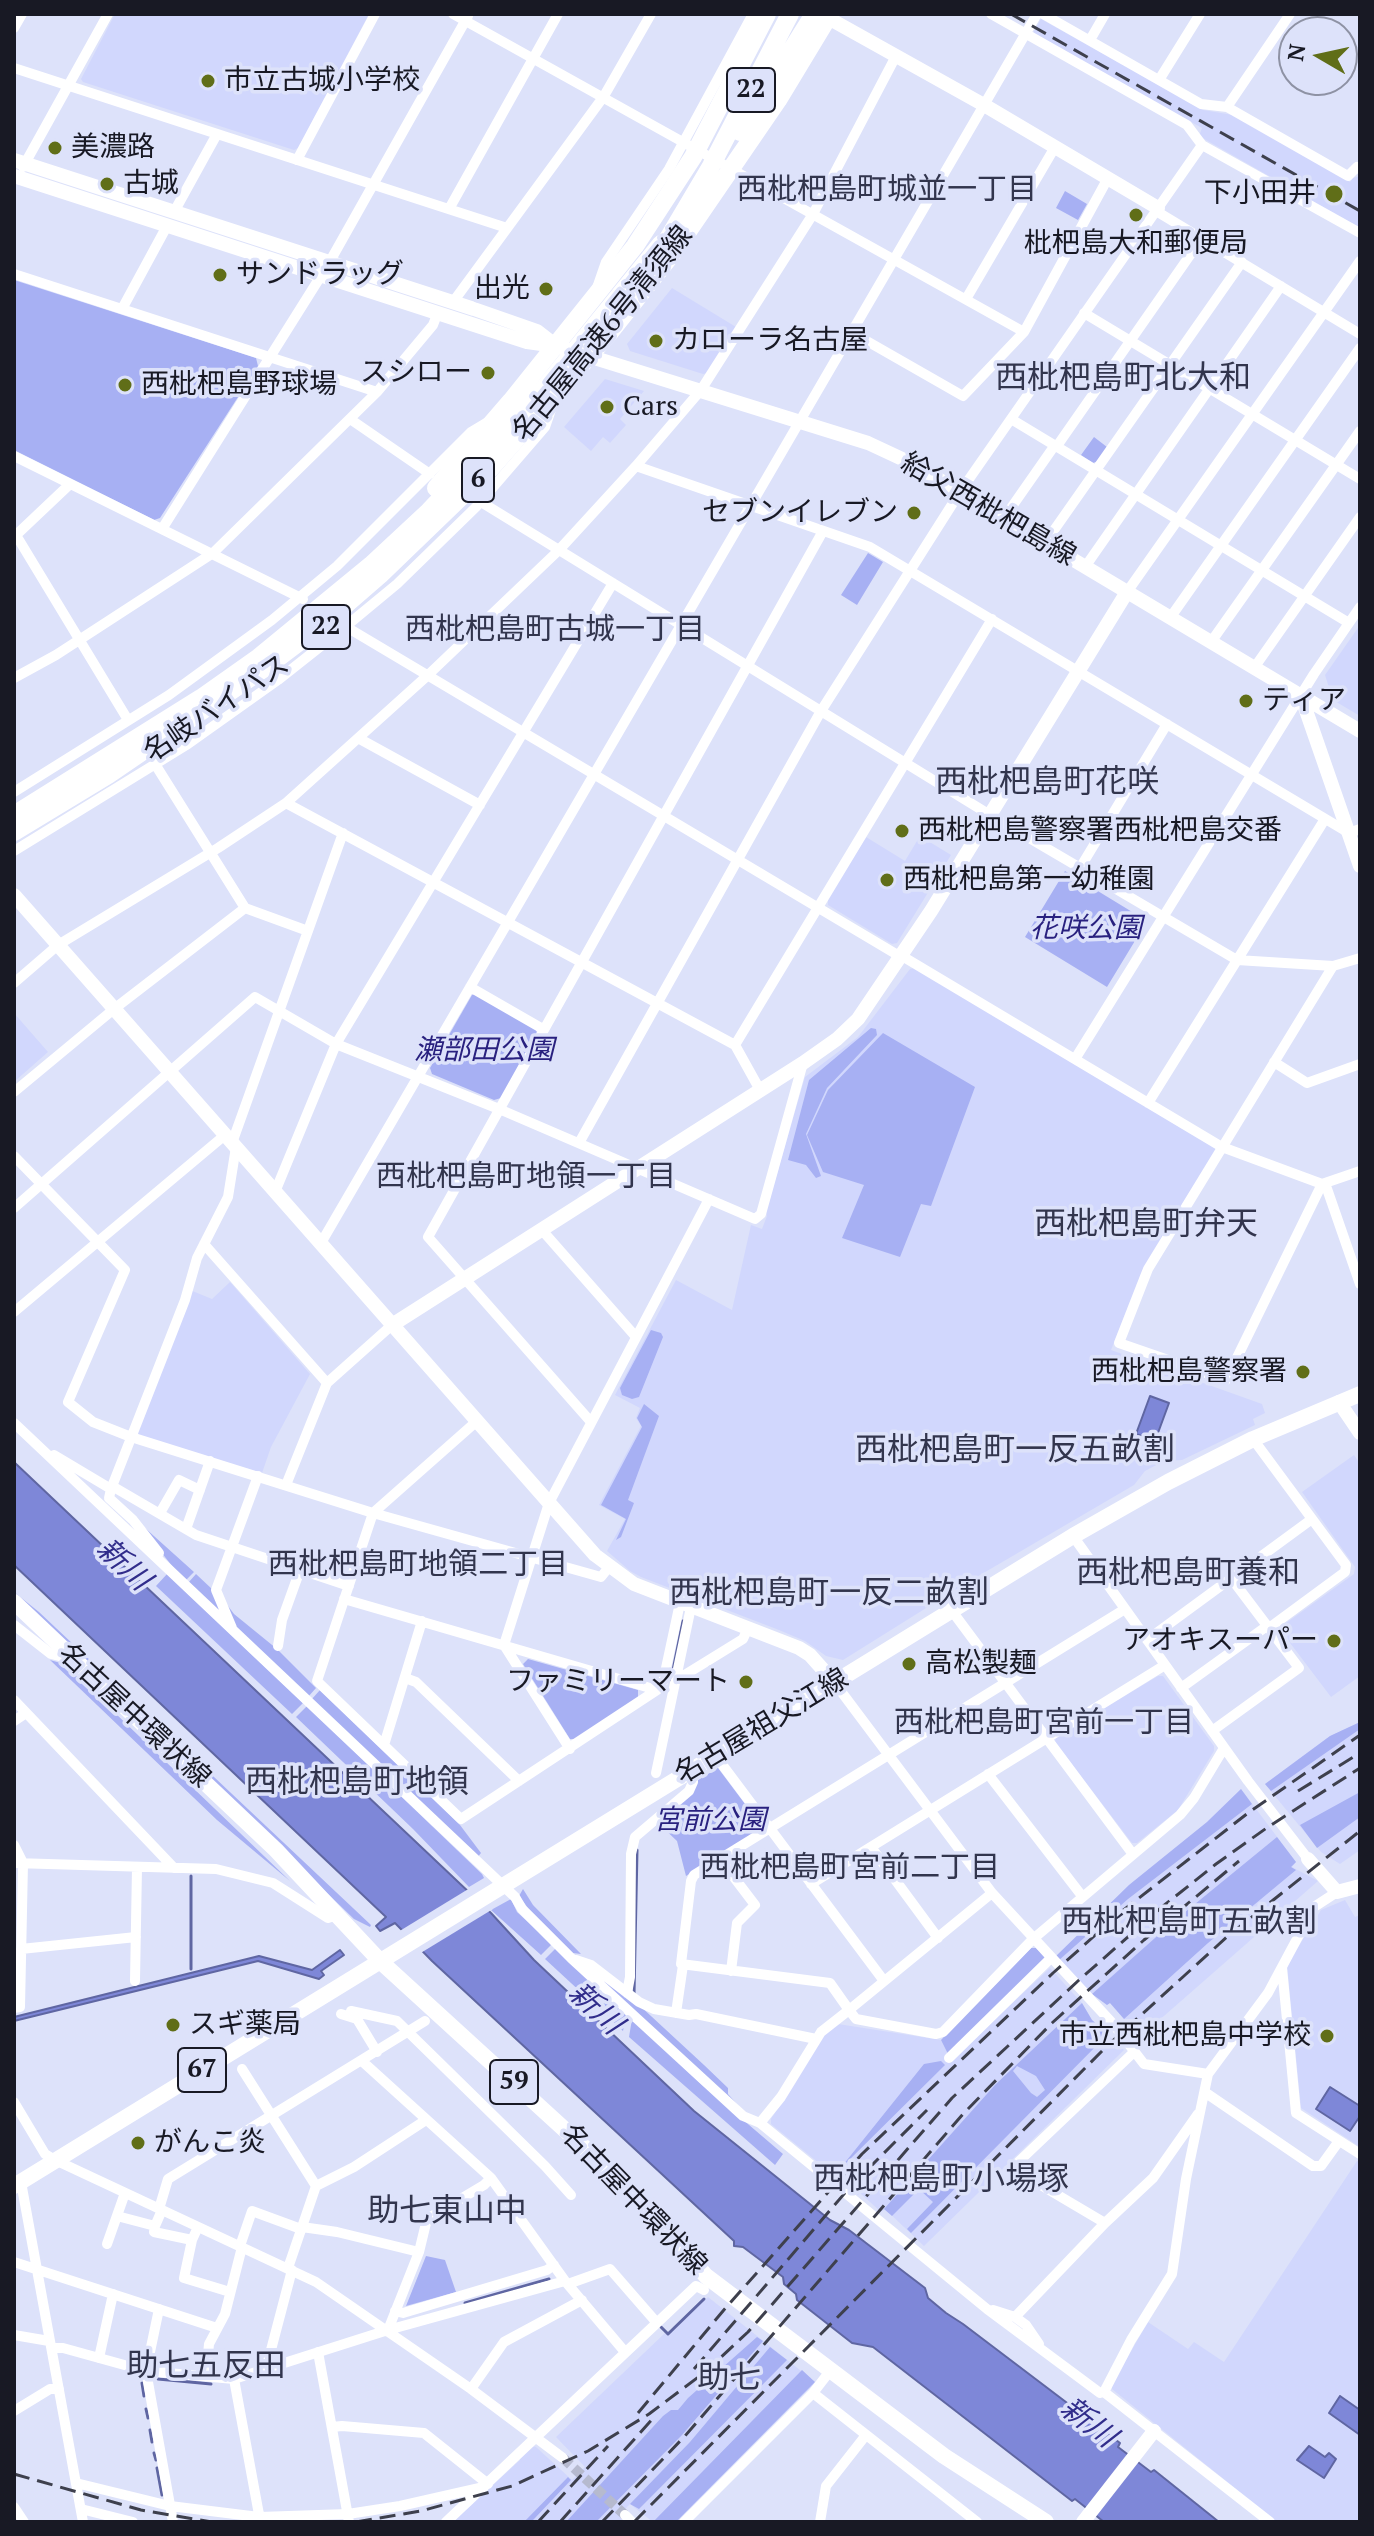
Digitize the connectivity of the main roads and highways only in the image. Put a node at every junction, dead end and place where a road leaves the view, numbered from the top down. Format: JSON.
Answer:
{"nodes":[{"id":1,"x":767,"y":14,"type":"edge"},
{"id":2,"x":790,"y":14,"type":"edge"},
{"id":3,"x":814,"y":14,"type":"edge"},
{"id":4,"x":830,"y":16,"type":"edge"},
{"id":5,"x":14,"y":807,"type":"edge"},
{"id":6,"x":14,"y":815,"type":"edge"},
{"id":7,"x":16,"y":842,"type":"edge"},
{"id":8,"x":1360,"y":1394,"type":"edge"},
{"id":9,"x":14,"y":1602,"type":"edge"},
{"id":10,"x":385,"y":1958,"type":"junction"},
{"id":11,"x":18,"y":2184,"type":"edge"},
{"id":12,"x":1046,"y":2522,"type":"edge"}],
"edges":[{"from":1,"to":5,"type":"highway","name":"名岐バイパス","number":"22"},
{"from":2,"to":7,"type":"highway","name":"名岐バイパス","number":"22"},
{"from":3,"to":6,"type":"highway","name":"名古屋高速6号清須線","number":"6"},
{"from":4,"to":7,"type":"highway","name":"名古屋高速6号清須線","number":"6"},
{"from":8,"to":10,"type":"main road","name":"名古屋祖父江線","number":"67"},
{"from":9,"to":10,"type":"main road","name":"名古屋中環状線","number":"59"},
{"from":10,"to":11,"type":"main road","name":"名古屋祖父江線","number":"67"},
{"from":10,"to":12,"type":"main road","name":"名古屋中環状線","number":"59"}]}
